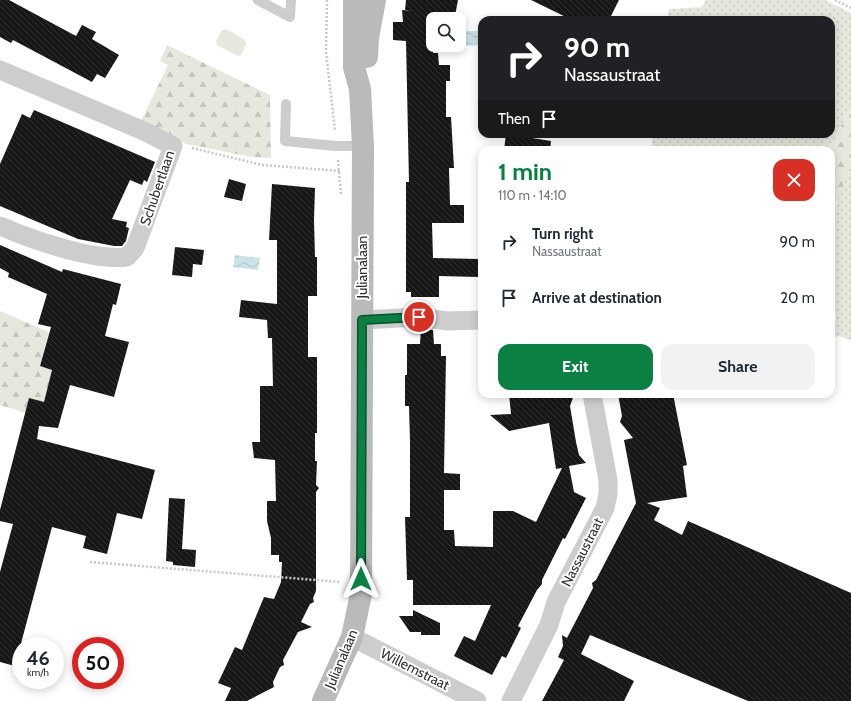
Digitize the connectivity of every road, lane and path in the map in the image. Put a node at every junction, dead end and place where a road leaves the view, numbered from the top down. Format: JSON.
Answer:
{"nodes":[{"id":1,"x":258,"y":0,"type":"edge"},
{"id":2,"x":290,"y":0,"type":"edge"},
{"id":3,"x":327,"y":0,"type":"edge"},
{"id":4,"x":354,"y":0,"type":"edge"},
{"id":5,"x":375,"y":0,"type":"edge"},
{"id":6,"x":836,"y":0,"type":"edge"},
{"id":7,"x":851,"y":8,"type":"edge"},
{"id":8,"x":0,"y":70,"type":"edge"},
{"id":9,"x":360,"y":89,"type":"junction"},
{"id":10,"x":286,"y":104,"type":"dead end"},
{"id":11,"x":173,"y":146,"type":"junction"},
{"id":12,"x":336,"y":146,"type":"junction"},
{"id":13,"x":363,"y":146,"type":"junction"},
{"id":14,"x":339,"y":171,"type":"junction"},
{"id":15,"x":363,"y":176,"type":"junction"},
{"id":16,"x":0,"y":226,"type":"edge"},
{"id":17,"x":362,"y":320,"type":"junction"},
{"id":18,"x":478,"y":320,"type":"edge"},
{"id":19,"x":593,"y":398,"type":"edge"},
{"id":20,"x":90,"y":562,"type":"dead end"},
{"id":21,"x":345,"y":583,"type":"dead end"},
{"id":22,"x":352,"y":637,"type":"junction"},
{"id":23,"x":323,"y":701,"type":"edge"},
{"id":24,"x":477,"y":701,"type":"edge"},
{"id":25,"x":511,"y":701,"type":"edge"}],
"edges":[{"from":1,"to":2,"type":"lane"},
{"from":3,"to":12,"type":"path"},
{"from":4,"to":9,"type":"main road","name":"Julianalaan"},
{"from":5,"to":9,"type":"main road","name":"Julianalaan"},
{"from":6,"to":7,"type":"path"},
{"from":8,"to":11,"type":"street","name":"Schubertlaan"},
{"from":9,"to":13,"type":"main road","name":"Julianalaan"},
{"from":10,"to":12,"type":"lane"},
{"from":11,"to":14,"type":"path"},
{"from":11,"to":16,"type":"street","name":"Schubertlaan"},
{"from":12,"to":13,"type":"lane"},
{"from":12,"to":14,"type":"path"},
{"from":13,"to":15,"type":"main road","name":"Julianalaan"},
{"from":14,"to":15,"type":"path"},
{"from":15,"to":17,"type":"main road","name":"Julianalaan"},
{"from":17,"to":18,"type":"street"},
{"from":17,"to":22,"type":"main road","name":"Julianalaan"},
{"from":19,"to":25,"type":"street","name":"Nassaustraat"},
{"from":20,"to":21,"type":"path"},
{"from":22,"to":23,"type":"main road","name":"Julianalaan"},
{"from":22,"to":24,"type":"street","name":"Willemstraat"}]}
